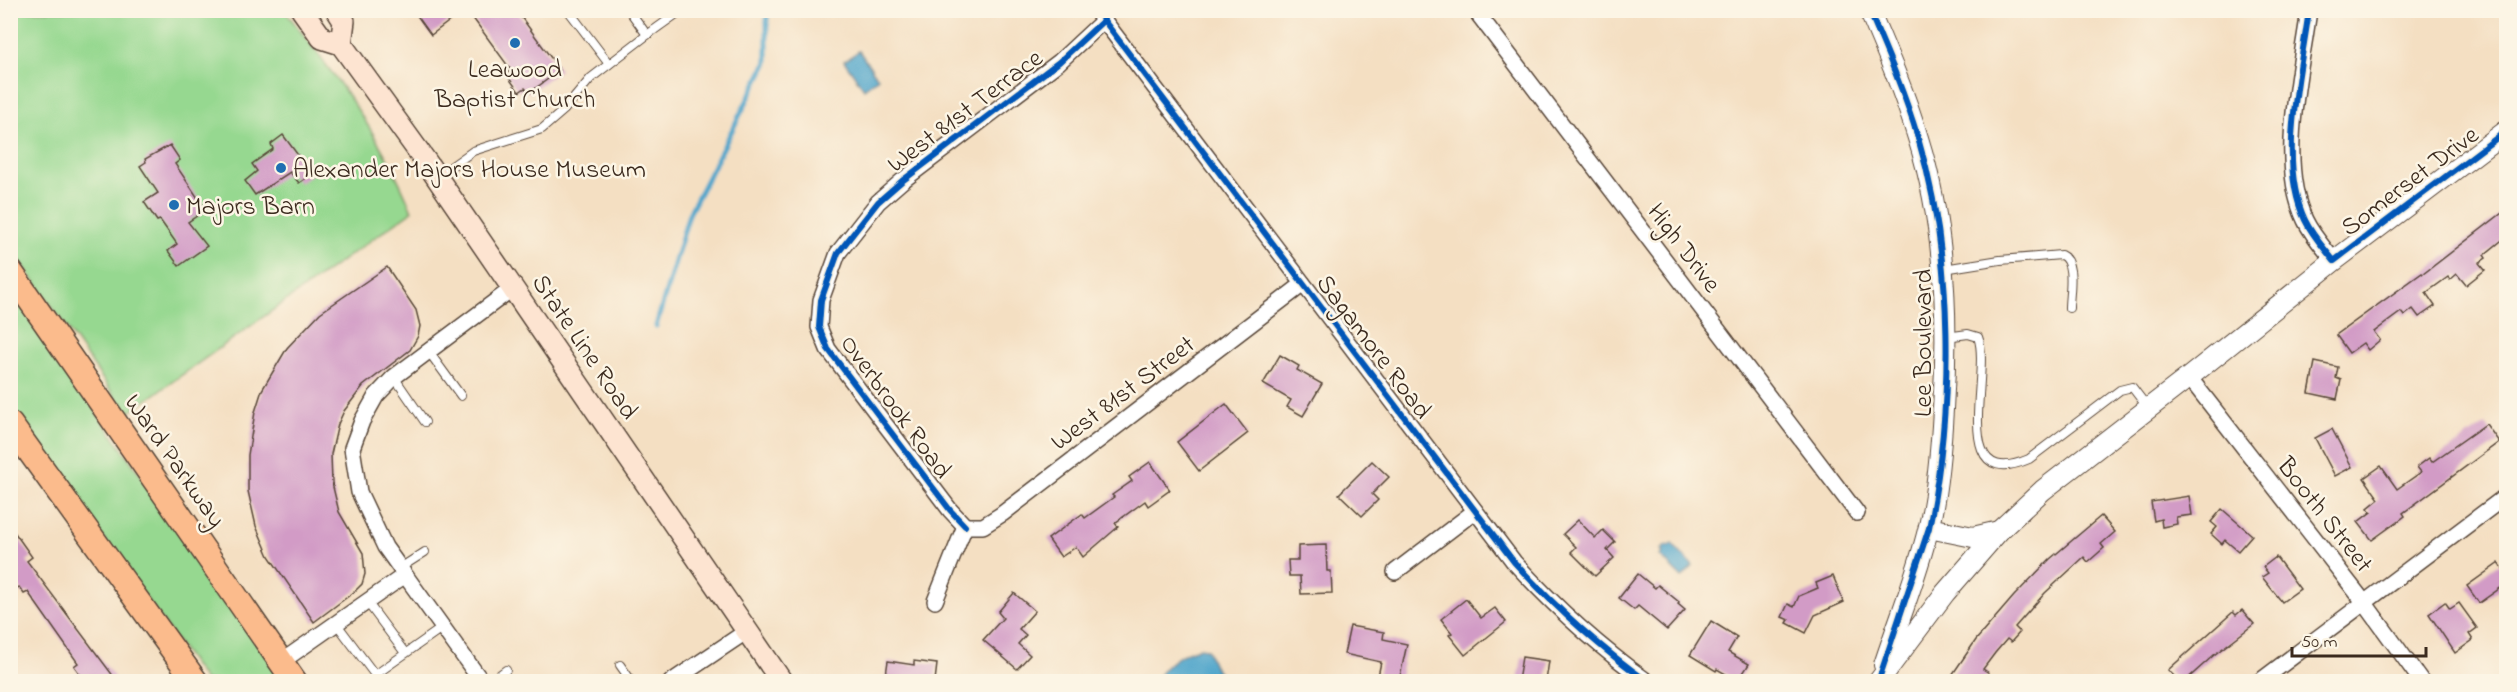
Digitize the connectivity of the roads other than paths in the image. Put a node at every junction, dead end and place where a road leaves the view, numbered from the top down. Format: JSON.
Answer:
{"nodes":[{"id":1,"x":302,"y":10,"type":"edge"},
{"id":2,"x":337,"y":10,"type":"edge"},
{"id":3,"x":568,"y":10,"type":"edge"},
{"id":4,"x":629,"y":10,"type":"edge"},
{"id":5,"x":682,"y":10,"type":"edge"},
{"id":6,"x":1475,"y":10,"type":"edge"},
{"id":7,"x":1869,"y":10,"type":"edge"},
{"id":8,"x":2309,"y":10,"type":"edge"},
{"id":9,"x":1100,"y":15,"type":"edge"},
{"id":10,"x":647,"y":35,"type":"junction"},
{"id":11,"x":341,"y":44,"type":"junction"},
{"id":12,"x":609,"y":64,"type":"junction"},
{"id":13,"x":2506,"y":131,"type":"edge"},
{"id":14,"x":437,"y":177,"type":"junction"},
{"id":15,"x":2334,"y":261,"type":"junction"},
{"id":16,"x":1942,"y":269,"type":"junction"},
{"id":17,"x":10,"y":271,"type":"edge"},
{"id":18,"x":1303,"y":284,"type":"junction"},
{"id":19,"x":513,"y":288,"type":"junction"},
{"id":20,"x":821,"y":300,"type":"joint"},
{"id":21,"x":2069,"y":308,"type":"dead end"},
{"id":22,"x":1945,"y":337,"type":"junction"},
{"id":23,"x":429,"y":352,"type":"junction"},
{"id":24,"x":394,"y":377,"type":"junction"},
{"id":25,"x":2189,"y":377,"type":"junction"},
{"id":26,"x":461,"y":396,"type":"dead end"},
{"id":27,"x":2148,"y":408,"type":"junction"},
{"id":28,"x":425,"y":422,"type":"dead end"},
{"id":29,"x":10,"y":424,"type":"edge"},
{"id":30,"x":2506,"y":496,"type":"edge"},
{"id":31,"x":1476,"y":511,"type":"junction"},
{"id":32,"x":1857,"y":513,"type":"dead end"},
{"id":33,"x":965,"y":526,"type":"junction"},
{"id":34,"x":1929,"y":528,"type":"junction"},
{"id":35,"x":1999,"y":531,"type":"junction"},
{"id":36,"x":425,"y":552,"type":"dead end"},
{"id":37,"x":403,"y":571,"type":"junction"},
{"id":38,"x":1395,"y":572,"type":"dead end"},
{"id":39,"x":935,"y":601,"type":"dead end"},
{"id":40,"x":367,"y":602,"type":"junction"},
{"id":41,"x":2364,"y":602,"type":"junction"},
{"id":42,"x":336,"y":623,"type":"junction"},
{"id":43,"x":443,"y":627,"type":"junction"},
{"id":44,"x":747,"y":631,"type":"junction"},
{"id":45,"x":405,"y":653,"type":"junction"},
{"id":46,"x":281,"y":662,"type":"junction"},
{"id":47,"x":620,"y":665,"type":"dead end"},
{"id":48,"x":506,"y":670,"type":"dead end"},
{"id":49,"x":1639,"y":679,"type":"edge"},
{"id":50,"x":1879,"y":680,"type":"edge"},
{"id":51,"x":196,"y":681,"type":"edge"},
{"id":52,"x":296,"y":681,"type":"edge"},
{"id":53,"x":482,"y":681,"type":"edge"},
{"id":54,"x":490,"y":681,"type":"edge"},
{"id":55,"x":632,"y":681,"type":"edge"},
{"id":56,"x":671,"y":681,"type":"edge"},
{"id":57,"x":782,"y":681,"type":"edge"},
{"id":58,"x":2259,"y":681,"type":"edge"},
{"id":59,"x":2422,"y":681,"type":"edge"}],
"edges":[{"from":1,"to":11,"type":"main road","name":"State Line Road"},
{"from":2,"to":11,"type":"main road"},
{"from":3,"to":12,"type":"lane"},
{"from":4,"to":10,"type":"lane"},
{"from":5,"to":10,"type":"lane"},
{"from":6,"to":32,"type":"street","name":"High Drive"},
{"from":7,"to":16,"type":"street","name":"Lee Boulevard"},
{"from":8,"to":15,"type":"street"},
{"from":9,"to":18,"type":"street","name":"Sagamore Road"},
{"from":9,"to":20,"type":"street","name":"West 81st Terrace"},
{"from":10,"to":12,"type":"lane"},
{"from":11,"to":14,"type":"main road","name":"State Line Road"},
{"from":12,"to":14,"type":"lane"},
{"from":13,"to":15,"type":"street","name":"Somerset Drive"},
{"from":14,"to":19,"type":"main road","name":"State Line Road"},
{"from":15,"to":25,"type":"street","name":"Somerset Drive"},
{"from":16,"to":21,"type":"lane"},
{"from":16,"to":22,"type":"street","name":"Lee Boulevard"},
{"from":17,"to":46,"type":"main road","name":"Ward Parkway"},
{"from":18,"to":31,"type":"street","name":"Sagamore Road"},
{"from":18,"to":33,"type":"street","name":"West 81st Street"},
{"from":19,"to":23,"type":"street"},
{"from":19,"to":44,"type":"main road","name":"State Line Road"},
{"from":20,"to":33,"type":"street","name":"Overbrook Road"},
{"from":22,"to":27,"type":"lane"},
{"from":22,"to":34,"type":"street","name":"Lee Boulevard"},
{"from":23,"to":24,"type":"street"},
{"from":23,"to":26,"type":"lane"},
{"from":24,"to":28,"type":"lane"},
{"from":24,"to":37,"type":"street"},
{"from":25,"to":27,"type":"street","name":"Somerset Drive"},
{"from":25,"to":41,"type":"street","name":"Booth Street"},
{"from":27,"to":35,"type":"street","name":"Somerset Drive"},
{"from":29,"to":51,"type":"main road"},
{"from":30,"to":41,"type":"street"},
{"from":31,"to":38,"type":"street"},
{"from":31,"to":49,"type":"street","name":"Sagamore Road"},
{"from":33,"to":39,"type":"street"},
{"from":34,"to":35,"type":"street"},
{"from":34,"to":50,"type":"street","name":"Lee Boulevard"},
{"from":35,"to":50,"type":"street","name":"Somerset Drive"},
{"from":36,"to":37,"type":"lane"},
{"from":37,"to":40,"type":"street"},
{"from":37,"to":43,"type":"street"},
{"from":40,"to":42,"type":"street"},
{"from":40,"to":45,"type":"lane"},
{"from":41,"to":58,"type":"street"},
{"from":41,"to":59,"type":"street","name":"Booth Street"},
{"from":42,"to":45,"type":"lane"},
{"from":42,"to":46,"type":"street"},
{"from":43,"to":45,"type":"lane"},
{"from":43,"to":53,"type":"street"},
{"from":44,"to":56,"type":"street"},
{"from":44,"to":57,"type":"main road","name":"State Line Road"},
{"from":46,"to":52,"type":"main road","name":"Ward Parkway"},
{"from":47,"to":55,"type":"lane"},
{"from":48,"to":54,"type":"lane"}]}
